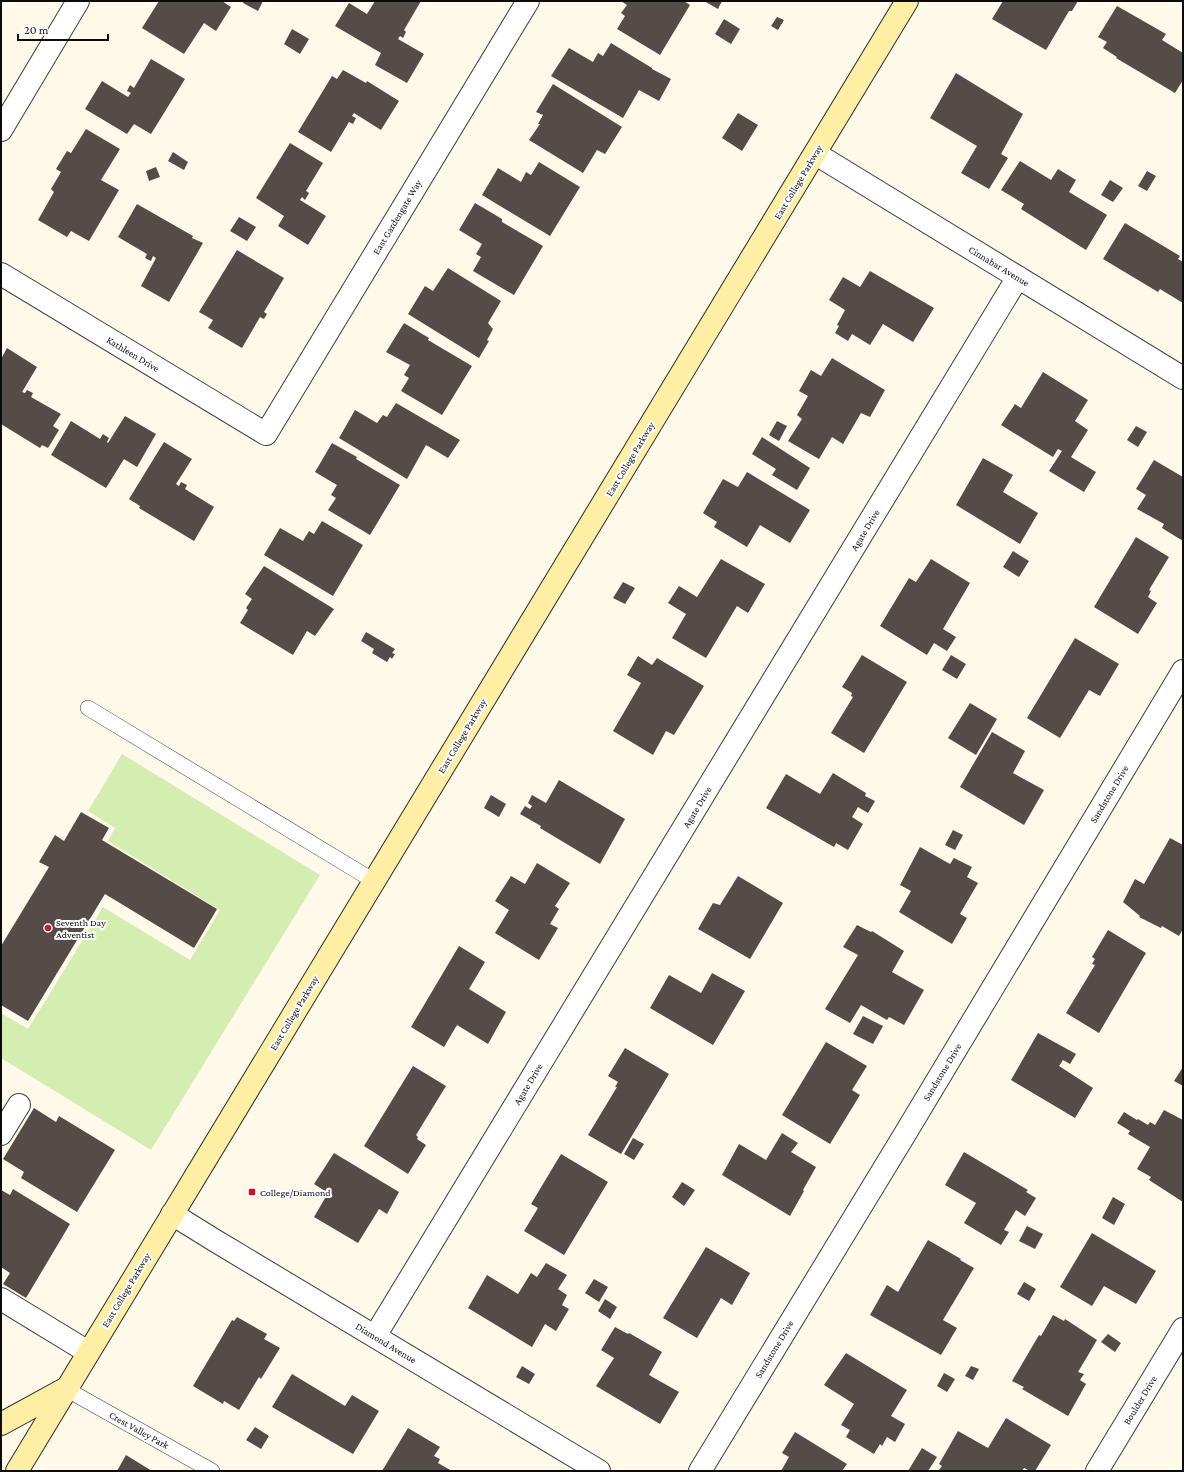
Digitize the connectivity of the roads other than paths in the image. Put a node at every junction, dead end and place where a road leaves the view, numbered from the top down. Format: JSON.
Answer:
{"nodes":[{"id":1,"x":78,"y":1,"type":"edge"},
{"id":2,"x":528,"y":1,"type":"edge"},
{"id":3,"x":907,"y":1,"type":"edge"},
{"id":4,"x":1,"y":130,"type":"edge"},
{"id":5,"x":816,"y":154,"type":"junction"},
{"id":6,"x":1,"y":274,"type":"edge"},
{"id":7,"x":1018,"y":277,"type":"junction"},
{"id":8,"x":1183,"y":378,"type":"edge"},
{"id":9,"x":266,"y":434,"type":"joint"},
{"id":10,"x":1183,"y":671,"type":"edge"},
{"id":11,"x":88,"y":708,"type":"dead end"},
{"id":12,"x":374,"y":881,"type":"junction"},
{"id":13,"x":19,"y":1105,"type":"dead end"},
{"id":14,"x":1,"y":1134,"type":"edge"},
{"id":15,"x":172,"y":1214,"type":"junction"},
{"id":16,"x":1,"y":1299,"type":"edge"},
{"id":17,"x":1183,"y":1329,"type":"edge"},
{"id":18,"x":375,"y":1336,"type":"junction"},
{"id":19,"x":88,"y":1352,"type":"junction"},
{"id":20,"x":66,"y":1389,"type":"junction"},
{"id":21,"x":1,"y":1424,"type":"edge"},
{"id":22,"x":17,"y":1471,"type":"edge"},
{"id":23,"x":212,"y":1471,"type":"edge"},
{"id":24,"x":599,"y":1471,"type":"edge"},
{"id":25,"x":700,"y":1471,"type":"edge"},
{"id":26,"x":1097,"y":1471,"type":"edge"}],
"edges":[{"from":1,"to":4,"type":"street"},
{"from":2,"to":9,"type":"street","name":"East Gardengate Way"},
{"from":3,"to":5,"type":"main road","name":"East College Parkway"},
{"from":5,"to":7,"type":"street","name":"Cinnabar Avenue"},
{"from":5,"to":12,"type":"main road","name":"East College Parkway"},
{"from":6,"to":9,"type":"street","name":"Kathleen Drive"},
{"from":7,"to":8,"type":"street","name":"Cinnabar Avenue"},
{"from":7,"to":18,"type":"street","name":"Agate Drive"},
{"from":10,"to":25,"type":"street","name":"Sandstone Drive"},
{"from":11,"to":12,"type":"lane"},
{"from":12,"to":15,"type":"main road","name":"East College Parkway"},
{"from":13,"to":14,"type":"street"},
{"from":15,"to":18,"type":"street","name":"Diamond Avenue"},
{"from":15,"to":19,"type":"main road","name":"East College Parkway"},
{"from":16,"to":19,"type":"street"},
{"from":17,"to":26,"type":"street","name":"Boulder Drive"},
{"from":18,"to":24,"type":"street","name":"Diamond Avenue"},
{"from":19,"to":20,"type":"main road","name":"East College Parkway"},
{"from":20,"to":21,"type":"main road"},
{"from":20,"to":22,"type":"main road","name":"East College Parkway"},
{"from":20,"to":23,"type":"lane","name":"Crest Valley Park"}]}
